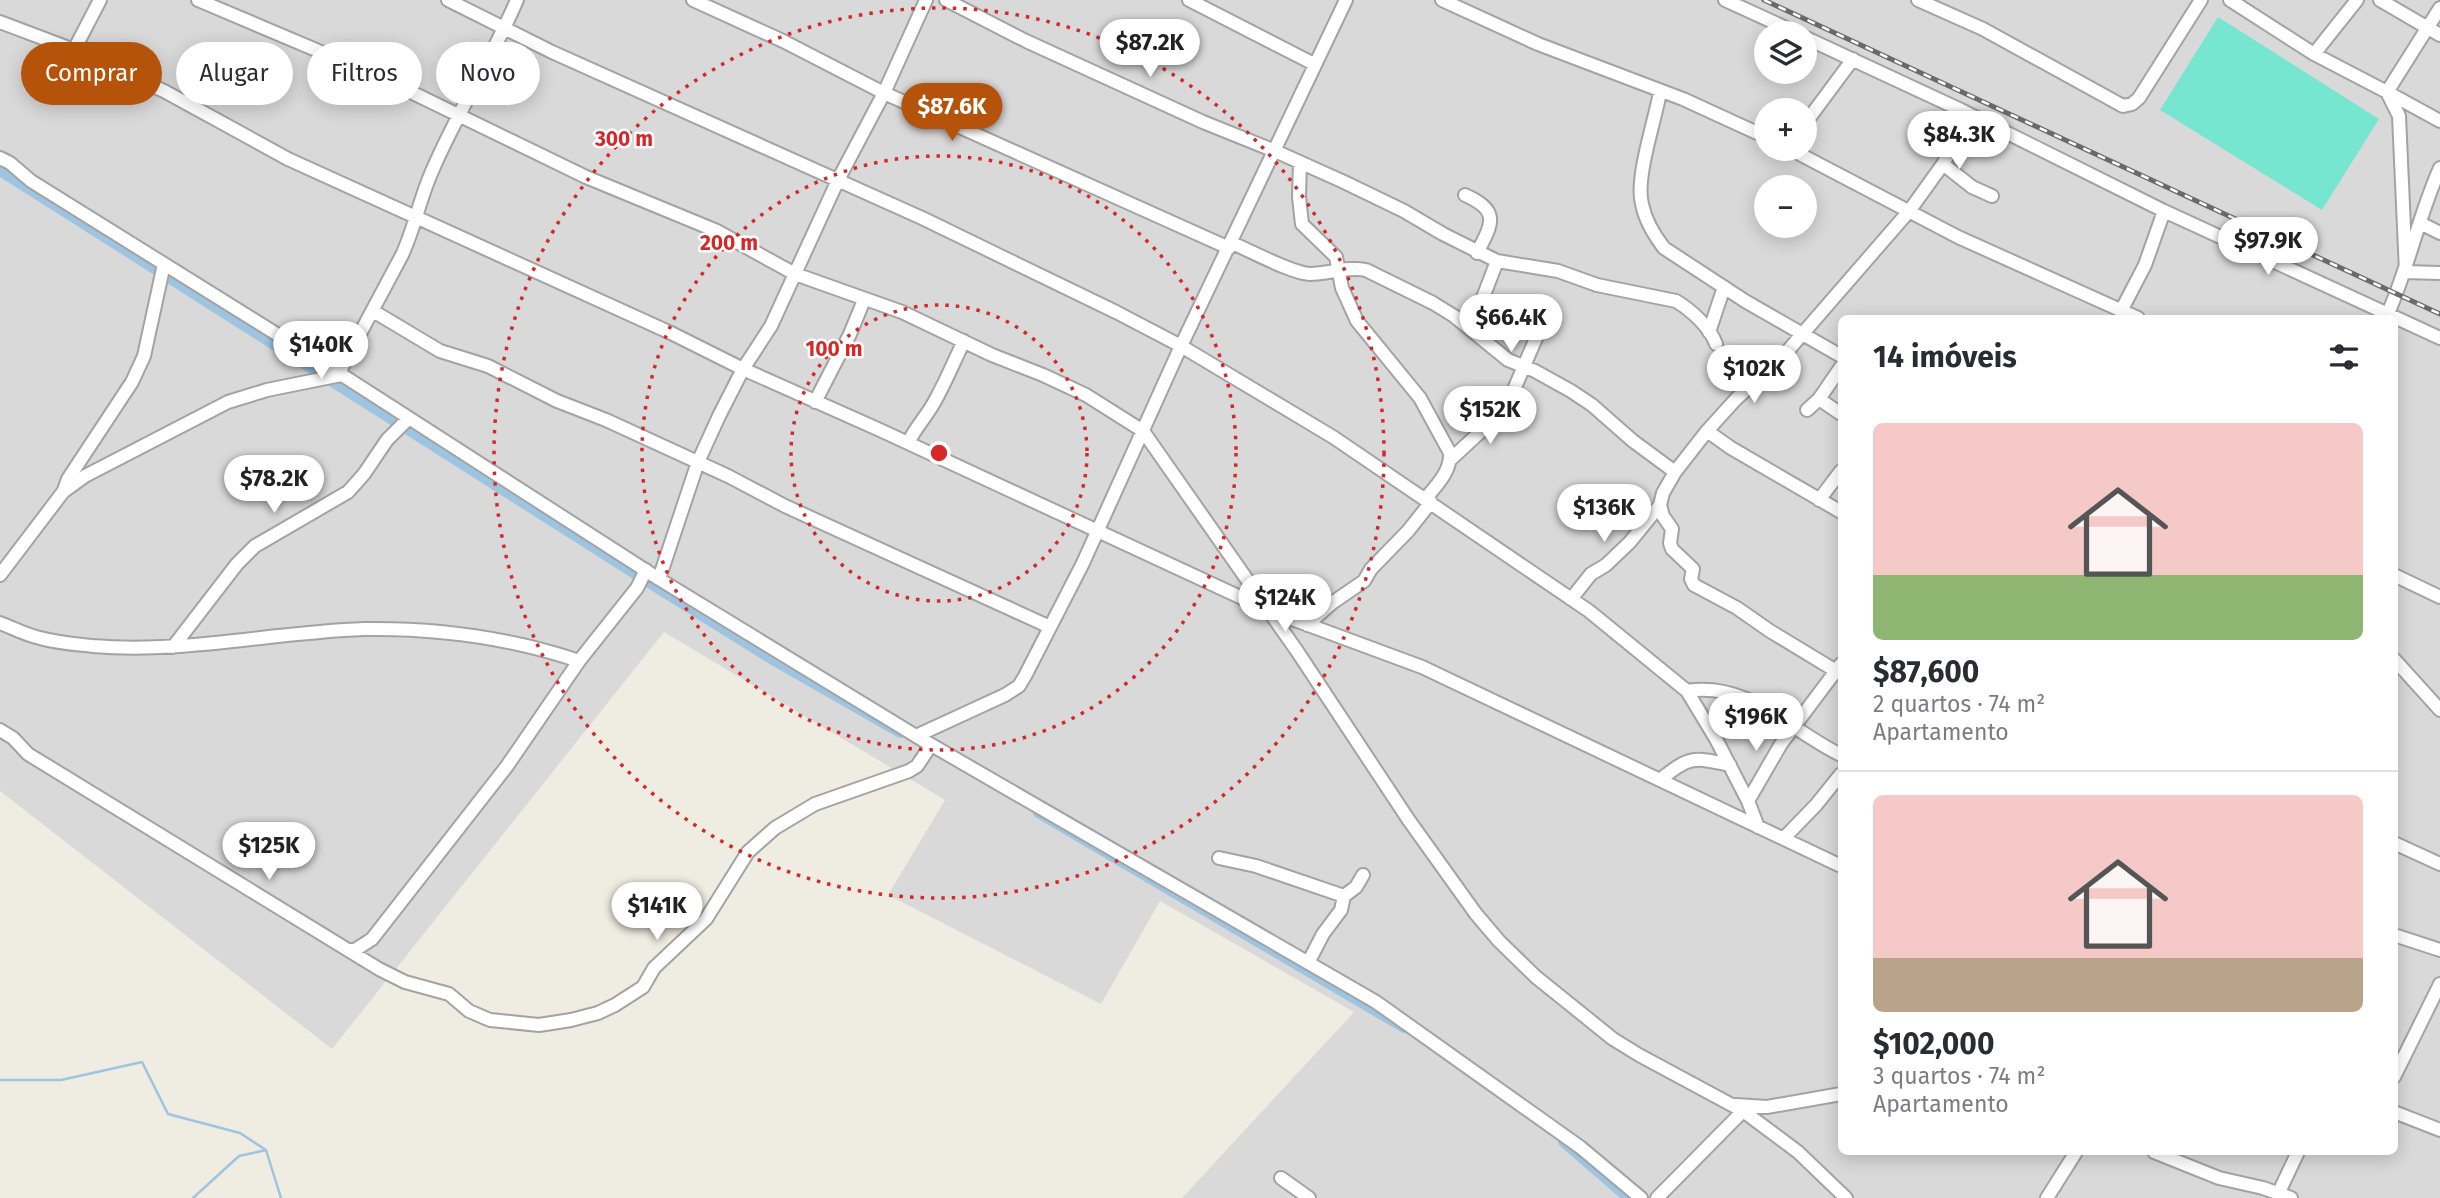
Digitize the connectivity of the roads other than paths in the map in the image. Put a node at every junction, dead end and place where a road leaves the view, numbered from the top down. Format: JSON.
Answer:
{"nodes":[{"id":1,"x":100,"y":0,"type":"edge"},
{"id":2,"x":198,"y":0,"type":"edge"},
{"id":3,"x":448,"y":0,"type":"edge"},
{"id":4,"x":517,"y":0,"type":"edge"},
{"id":5,"x":693,"y":0,"type":"edge"},
{"id":6,"x":926,"y":0,"type":"edge"},
{"id":7,"x":946,"y":0,"type":"edge"},
{"id":8,"x":1189,"y":0,"type":"edge"},
{"id":9,"x":1346,"y":0,"type":"edge"},
{"id":10,"x":1441,"y":0,"type":"edge"},
{"id":11,"x":1725,"y":0,"type":"edge"},
{"id":12,"x":1918,"y":0,"type":"edge"},
{"id":13,"x":2201,"y":0,"type":"edge"},
{"id":14,"x":2357,"y":0,"type":"edge"},
{"id":15,"x":2380,"y":0,"type":"edge"},
{"id":16,"x":2233,"y":1,"type":"edge"},
{"id":17,"x":2440,"y":8,"type":"edge"},
{"id":18,"x":1771,"y":21,"type":"edge"},
{"id":19,"x":0,"y":22,"type":"edge"},
{"id":20,"x":505,"y":28,"type":"junction"},
{"id":21,"x":2435,"y":31,"type":"edge"},
{"id":22,"x":53,"y":42,"type":"edge"},
{"id":23,"x":78,"y":42,"type":"edge"},
{"id":24,"x":1817,"y":43,"type":"edge"},
{"id":25,"x":2314,"y":54,"type":"junction"},
{"id":26,"x":1853,"y":60,"type":"junction"},
{"id":27,"x":1314,"y":64,"type":"junction"},
{"id":28,"x":162,"y":91,"type":"edge"},
{"id":29,"x":1660,"y":92,"type":"junction"},
{"id":30,"x":2387,"y":92,"type":"junction"},
{"id":31,"x":884,"y":93,"type":"junction"},
{"id":32,"x":1817,"y":108,"type":"edge"},
{"id":33,"x":1962,"y":110,"type":"junction"},
{"id":34,"x":459,"y":114,"type":"junction"},
{"id":35,"x":2440,"y":121,"type":"edge"},
{"id":36,"x":1754,"y":132,"type":"edge"},
{"id":37,"x":1275,"y":150,"type":"junction"},
{"id":38,"x":0,"y":158,"type":"edge"},
{"id":39,"x":1814,"y":161,"type":"edge"},
{"id":40,"x":1300,"y":162,"type":"junction"},
{"id":41,"x":1943,"y":164,"type":"junction"},
{"id":42,"x":2440,"y":168,"type":"edge"},
{"id":43,"x":838,"y":180,"type":"junction"},
{"id":44,"x":1465,"y":195,"type":"dead end"},
{"id":45,"x":1992,"y":196,"type":"dead end"},
{"id":46,"x":1910,"y":210,"type":"junction"},
{"id":47,"x":2164,"y":211,"type":"junction"},
{"id":48,"x":417,"y":217,"type":"junction"},
{"id":49,"x":2420,"y":223,"type":"junction"},
{"id":50,"x":2440,"y":233,"type":"edge"},
{"id":51,"x":1230,"y":246,"type":"junction"},
{"id":52,"x":1477,"y":253,"type":"junction"},
{"id":53,"x":1497,"y":261,"type":"junction"},
{"id":54,"x":164,"y":264,"type":"junction"},
{"id":55,"x":1339,"y":270,"type":"junction"},
{"id":56,"x":2406,"y":272,"type":"junction"},
{"id":57,"x":2440,"y":273,"type":"edge"},
{"id":58,"x":795,"y":274,"type":"junction"},
{"id":59,"x":1724,"y":288,"type":"junction"},
{"id":60,"x":864,"y":300,"type":"junction"},
{"id":61,"x":373,"y":311,"type":"junction"},
{"id":62,"x":2121,"y":311,"type":"junction"},
{"id":63,"x":1546,"y":315,"type":"dead end"},
{"id":64,"x":2131,"y":315,"type":"edge"},
{"id":65,"x":2385,"y":315,"type":"edge"},
{"id":66,"x":2387,"y":315,"type":"edge"},
{"id":67,"x":2398,"y":321,"type":"edge"},
{"id":68,"x":1471,"y":329,"type":"junction"},
{"id":69,"x":1709,"y":332,"type":"junction"},
{"id":70,"x":1802,"y":334,"type":"junction"},
{"id":71,"x":2440,"y":338,"type":"edge"},
{"id":72,"x":964,"y":341,"type":"junction"},
{"id":73,"x":1716,"y":344,"type":"dead end"},
{"id":74,"x":1181,"y":346,"type":"junction"},
{"id":75,"x":1838,"y":354,"type":"edge"},
{"id":76,"x":1524,"y":367,"type":"junction"},
{"id":77,"x":743,"y":369,"type":"junction"},
{"id":78,"x":1838,"y":372,"type":"edge"},
{"id":79,"x":340,"y":374,"type":"junction"},
{"id":80,"x":1819,"y":399,"type":"junction"},
{"id":81,"x":816,"y":402,"type":"junction"},
{"id":82,"x":1807,"y":411,"type":"dead end"},
{"id":83,"x":1838,"y":412,"type":"edge"},
{"id":84,"x":408,"y":418,"type":"junction"},
{"id":85,"x":1707,"y":430,"type":"junction"},
{"id":86,"x":1143,"y":431,"type":"junction"},
{"id":87,"x":908,"y":443,"type":"junction"},
{"id":88,"x":1450,"y":460,"type":"junction"},
{"id":89,"x":698,"y":462,"type":"junction"},
{"id":90,"x":1675,"y":472,"type":"junction"},
{"id":91,"x":1838,"y":475,"type":"edge"},
{"id":92,"x":63,"y":492,"type":"junction"},
{"id":93,"x":1428,"y":500,"type":"junction"},
{"id":94,"x":1819,"y":500,"type":"junction"},
{"id":95,"x":1660,"y":505,"type":"junction"},
{"id":96,"x":1838,"y":510,"type":"edge"},
{"id":97,"x":1097,"y":531,"type":"junction"},
{"id":98,"x":646,"y":570,"type":"junction"},
{"id":99,"x":0,"y":575,"type":"edge"},
{"id":100,"x":2398,"y":577,"type":"edge"},
{"id":101,"x":659,"y":579,"type":"junction"},
{"id":102,"x":2440,"y":597,"type":"edge"},
{"id":103,"x":1571,"y":599,"type":"junction"},
{"id":104,"x":1268,"y":610,"type":"junction"},
{"id":105,"x":0,"y":624,"type":"edge"},
{"id":106,"x":1307,"y":625,"type":"junction"},
{"id":107,"x":1050,"y":626,"type":"junction"},
{"id":108,"x":173,"y":647,"type":"junction"},
{"id":109,"x":579,"y":661,"type":"junction"},
{"id":110,"x":2398,"y":663,"type":"edge"},
{"id":111,"x":1838,"y":668,"type":"edge"},
{"id":112,"x":1838,"y":670,"type":"edge"},
{"id":113,"x":1687,"y":691,"type":"junction"},
{"id":114,"x":2440,"y":710,"type":"edge"},
{"id":115,"x":1794,"y":725,"type":"junction"},
{"id":116,"x":0,"y":730,"type":"edge"},
{"id":117,"x":916,"y":736,"type":"junction"},
{"id":118,"x":931,"y":745,"type":"junction"},
{"id":119,"x":1838,"y":753,"type":"edge"},
{"id":120,"x":1730,"y":765,"type":"junction"},
{"id":121,"x":1838,"y":778,"type":"edge"},
{"id":122,"x":1661,"y":779,"type":"junction"},
{"id":123,"x":1748,"y":801,"type":"junction"},
{"id":124,"x":1758,"y":827,"type":"junction"},
{"id":125,"x":1784,"y":838,"type":"junction"},
{"id":126,"x":2398,"y":845,"type":"edge"},
{"id":127,"x":1219,"y":858,"type":"dead end"},
{"id":128,"x":2440,"y":863,"type":"edge"},
{"id":129,"x":1838,"y":865,"type":"edge"},
{"id":130,"x":1363,"y":875,"type":"dead end"},
{"id":131,"x":1344,"y":896,"type":"junction"},
{"id":132,"x":2398,"y":936,"type":"edge"},
{"id":133,"x":348,"y":950,"type":"junction"},
{"id":134,"x":2440,"y":950,"type":"edge"},
{"id":135,"x":1308,"y":963,"type":"junction"},
{"id":136,"x":2440,"y":984,"type":"edge"},
{"id":137,"x":2398,"y":1069,"type":"edge"},
{"id":138,"x":1838,"y":1095,"type":"edge"},
{"id":139,"x":1738,"y":1108,"type":"junction"},
{"id":140,"x":2398,"y":1114,"type":"edge"},
{"id":141,"x":2440,"y":1130,"type":"edge"},
{"id":142,"x":2074,"y":1155,"type":"edge"},
{"id":143,"x":2162,"y":1155,"type":"edge"},
{"id":144,"x":2297,"y":1155,"type":"edge"},
{"id":145,"x":1281,"y":1178,"type":"dead end"},
{"id":146,"x":2285,"y":1195,"type":"edge"},
{"id":147,"x":1309,"y":1198,"type":"edge"},
{"id":148,"x":1641,"y":1198,"type":"edge"},
{"id":149,"x":1657,"y":1198,"type":"edge"},
{"id":150,"x":1846,"y":1198,"type":"edge"},
{"id":151,"x":2047,"y":1198,"type":"edge"}],
"edges":[{"from":1,"to":23,"type":"street"},
{"from":2,"to":34,"type":"street"},
{"from":3,"to":20,"type":"street"},
{"from":4,"to":20,"type":"street"},
{"from":5,"to":31,"type":"street"},
{"from":6,"to":31,"type":"street"},
{"from":7,"to":37,"type":"street"},
{"from":8,"to":27,"type":"street"},
{"from":9,"to":27,"type":"street"},
{"from":10,"to":29,"type":"street"},
{"from":11,"to":18,"type":"street"},
{"from":12,"to":13,"type":"street"},
{"from":14,"to":25,"type":"street"},
{"from":15,"to":21,"type":"street"},
{"from":16,"to":25,"type":"street"},
{"from":17,"to":21,"type":"street"},
{"from":19,"to":22,"type":"street"},
{"from":20,"to":34,"type":"street"},
{"from":20,"to":43,"type":"street"},
{"from":21,"to":30,"type":"street"},
{"from":24,"to":26,"type":"street"},
{"from":25,"to":30,"type":"street"},
{"from":26,"to":32,"type":"street"},
{"from":26,"to":33,"type":"street"},
{"from":27,"to":37,"type":"street"},
{"from":28,"to":48,"type":"street"},
{"from":29,"to":36,"type":"street"},
{"from":29,"to":59,"type":"street"},
{"from":30,"to":35,"type":"street"},
{"from":30,"to":56,"type":"street"},
{"from":31,"to":43,"type":"street"},
{"from":31,"to":51,"type":"street"},
{"from":33,"to":41,"type":"street"},
{"from":33,"to":47,"type":"street"},
{"from":34,"to":48,"type":"street"},
{"from":34,"to":58,"type":"street"},
{"from":37,"to":40,"type":"street"},
{"from":37,"to":51,"type":"street"},
{"from":38,"to":54,"type":"street"},
{"from":39,"to":46,"type":"street"},
{"from":40,"to":52,"type":"street"},
{"from":40,"to":55,"type":"street"},
{"from":41,"to":45,"type":"street"},
{"from":41,"to":46,"type":"street"},
{"from":42,"to":49,"type":"street"},
{"from":43,"to":58,"type":"street"},
{"from":43,"to":74,"type":"street"},
{"from":44,"to":52,"type":"street"},
{"from":46,"to":62,"type":"street"},
{"from":46,"to":70,"type":"street"},
{"from":47,"to":62,"type":"street"},
{"from":47,"to":65,"type":"street"},
{"from":48,"to":61,"type":"street"},
{"from":48,"to":77,"type":"street"},
{"from":49,"to":50,"type":"street"},
{"from":49,"to":56,"type":"street"},
{"from":51,"to":55,"type":"street"},
{"from":51,"to":74,"type":"street"},
{"from":52,"to":53,"type":"street"},
{"from":53,"to":68,"type":"street"},
{"from":53,"to":69,"type":"street"},
{"from":54,"to":79,"type":"street"},
{"from":54,"to":92,"type":"street"},
{"from":55,"to":68,"type":"street"},
{"from":55,"to":88,"type":"street"},
{"from":56,"to":57,"type":"street"},
{"from":56,"to":66,"type":"street"},
{"from":58,"to":60,"type":"street"},
{"from":58,"to":77,"type":"street"},
{"from":59,"to":69,"type":"street"},
{"from":59,"to":70,"type":"street"},
{"from":60,"to":72,"type":"street"},
{"from":60,"to":81,"type":"street"},
{"from":61,"to":79,"type":"street"},
{"from":61,"to":89,"type":"street"},
{"from":62,"to":64,"type":"street"},
{"from":63,"to":76,"type":"street"},
{"from":67,"to":71,"type":"street"},
{"from":68,"to":76,"type":"street"},
{"from":69,"to":73,"type":"street"},
{"from":70,"to":75,"type":"street"},
{"from":70,"to":85,"type":"street"},
{"from":72,"to":86,"type":"street"},
{"from":72,"to":87,"type":"street"},
{"from":74,"to":86,"type":"street"},
{"from":74,"to":93,"type":"street"},
{"from":76,"to":88,"type":"street"},
{"from":76,"to":90,"type":"street"},
{"from":77,"to":81,"type":"street"},
{"from":77,"to":89,"type":"street"},
{"from":78,"to":80,"type":"street"},
{"from":79,"to":84,"type":"street"},
{"from":79,"to":92,"type":"street"},
{"from":80,"to":82,"type":"street"},
{"from":80,"to":83,"type":"street"},
{"from":81,"to":87,"type":"street"},
{"from":84,"to":98,"type":"street"},
{"from":84,"to":108,"type":"street"},
{"from":85,"to":90,"type":"street"},
{"from":85,"to":94,"type":"street"},
{"from":86,"to":97,"type":"street"},
{"from":86,"to":104,"type":"street"},
{"from":87,"to":97,"type":"street"},
{"from":88,"to":93,"type":"street"},
{"from":89,"to":101,"type":"street"},
{"from":89,"to":107,"type":"street"},
{"from":90,"to":95,"type":"street"},
{"from":91,"to":94,"type":"street"},
{"from":92,"to":99,"type":"street"},
{"from":93,"to":103,"type":"street"},
{"from":93,"to":106,"type":"street"},
{"from":94,"to":96,"type":"street"},
{"from":95,"to":103,"type":"street"},
{"from":95,"to":111,"type":"street"},
{"from":97,"to":104,"type":"street"},
{"from":97,"to":107,"type":"street"},
{"from":98,"to":101,"type":"street"},
{"from":98,"to":109,"type":"street"},
{"from":100,"to":102,"type":"street"},
{"from":101,"to":117,"type":"street"},
{"from":103,"to":113,"type":"street"},
{"from":104,"to":106,"type":"street"},
{"from":104,"to":139,"type":"street"},
{"from":105,"to":108,"type":"street"},
{"from":106,"to":122,"type":"street"},
{"from":107,"to":117,"type":"street"},
{"from":108,"to":109,"type":"street"},
{"from":109,"to":133,"type":"street"},
{"from":110,"to":114,"type":"street"},
{"from":112,"to":115,"type":"street"},
{"from":113,"to":115,"type":"street"},
{"from":113,"to":120,"type":"street"},
{"from":115,"to":119,"type":"street"},
{"from":115,"to":123,"type":"street"},
{"from":116,"to":133,"type":"street"},
{"from":117,"to":118,"type":"street"},
{"from":118,"to":133,"type":"street"},
{"from":118,"to":135,"type":"street"},
{"from":120,"to":122,"type":"street"},
{"from":120,"to":123,"type":"street"},
{"from":121,"to":125,"type":"street"},
{"from":122,"to":124,"type":"street"},
{"from":123,"to":124,"type":"street"},
{"from":124,"to":125,"type":"street"},
{"from":125,"to":129,"type":"street"},
{"from":126,"to":128,"type":"street"},
{"from":127,"to":131,"type":"street"},
{"from":130,"to":131,"type":"street"},
{"from":131,"to":135,"type":"street"},
{"from":132,"to":134,"type":"street"},
{"from":135,"to":148,"type":"street"},
{"from":136,"to":137,"type":"street"},
{"from":138,"to":139,"type":"street"},
{"from":139,"to":149,"type":"street"},
{"from":139,"to":150,"type":"street"},
{"from":140,"to":141,"type":"street"},
{"from":142,"to":151,"type":"street"},
{"from":143,"to":146,"type":"street"},
{"from":144,"to":146,"type":"street"},
{"from":145,"to":147,"type":"street"}]}
